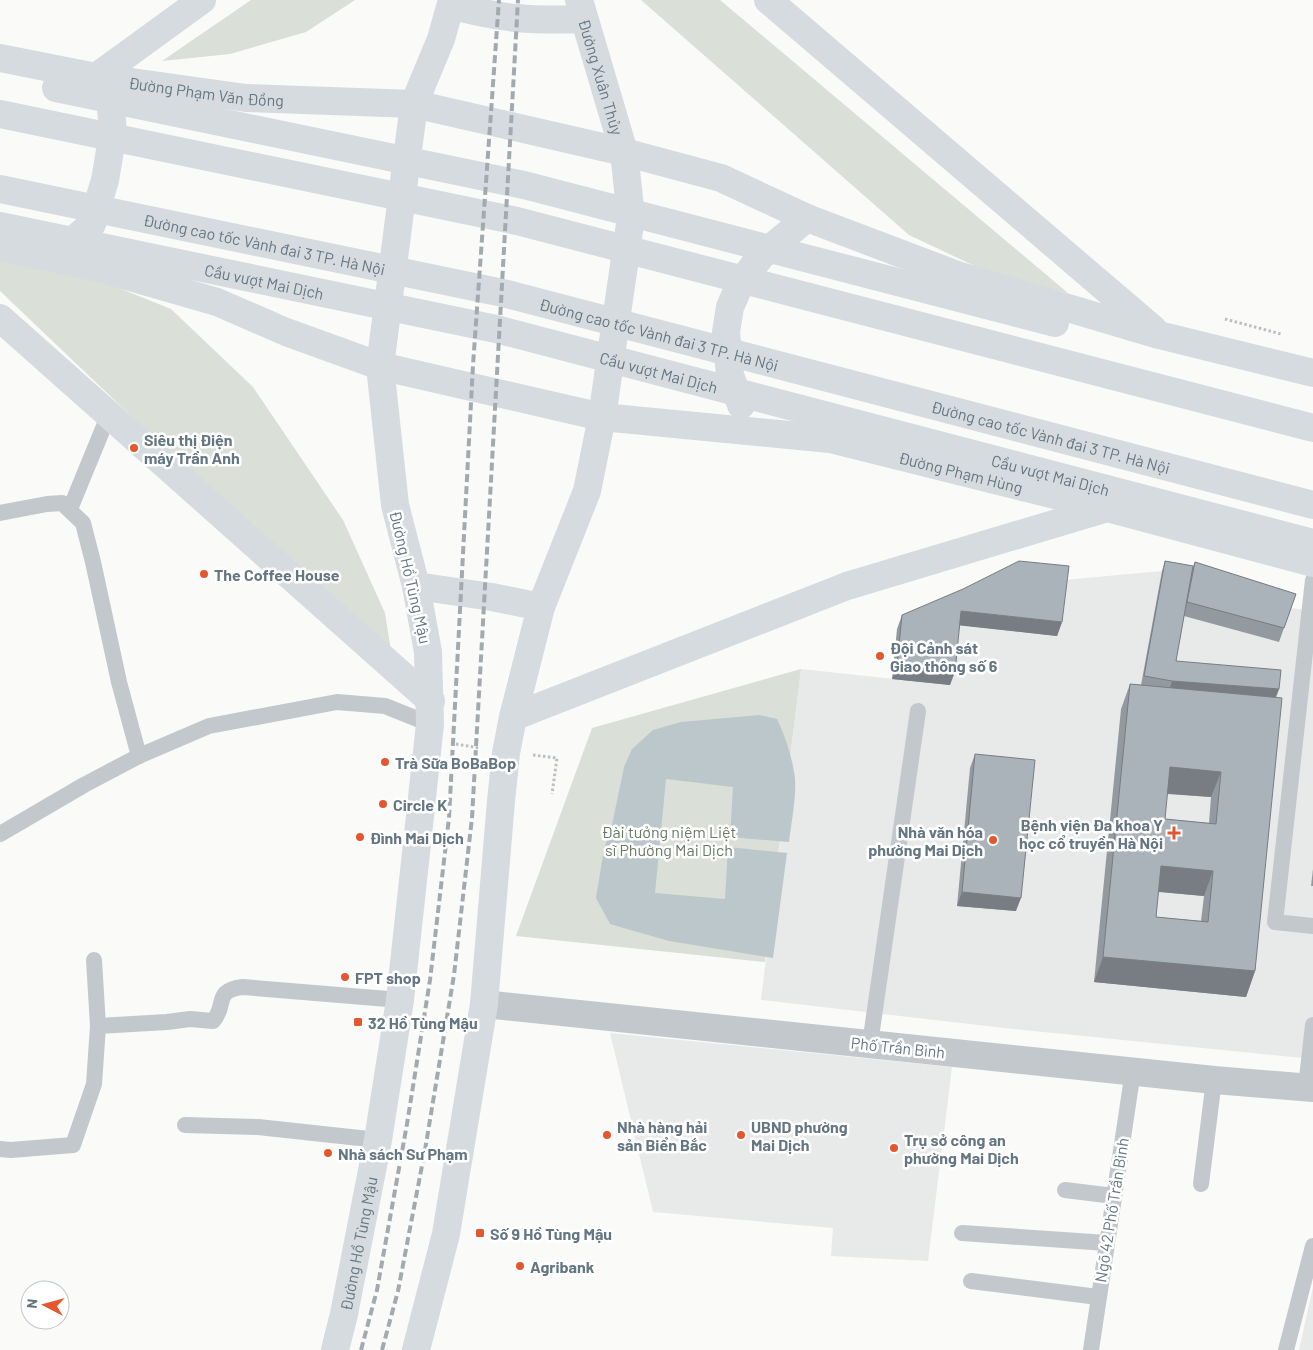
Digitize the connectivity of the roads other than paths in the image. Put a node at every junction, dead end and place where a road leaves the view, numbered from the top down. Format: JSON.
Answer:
{"nodes":[{"id":1,"x":202,"y":0,"type":"edge"},
{"id":2,"x":768,"y":0,"type":"edge"},
{"id":3,"x":451,"y":2,"type":"edge"},
{"id":4,"x":582,"y":9,"type":"edge"},
{"id":5,"x":0,"y":58,"type":"edge"},
{"id":6,"x":0,"y":77,"type":"edge"},
{"id":7,"x":96,"y":77,"type":"junction"},
{"id":8,"x":414,"y":104,"type":"junction"},
{"id":9,"x":0,"y":114,"type":"edge"},
{"id":10,"x":624,"y":152,"type":"junction"},
{"id":11,"x":8,"y":191,"type":"edge"},
{"id":12,"x":807,"y":218,"type":"junction"},
{"id":13,"x":3,"y":234,"type":"edge"},
{"id":14,"x":47,"y":257,"type":"junction"},
{"id":15,"x":0,"y":318,"type":"edge"},
{"id":16,"x":1159,"y":335,"type":"junction"},
{"id":17,"x":380,"y":366,"type":"junction"},
{"id":18,"x":1313,"y":373,"type":"edge"},
{"id":19,"x":1313,"y":390,"type":"edge"},
{"id":20,"x":109,"y":414,"type":"junction"},
{"id":21,"x":602,"y":417,"type":"junction"},
{"id":22,"x":1313,"y":428,"type":"edge"},
{"id":23,"x":751,"y":431,"type":"junction"},
{"id":24,"x":1313,"y":504,"type":"edge"},
{"id":25,"x":1107,"y":508,"type":"junction"},
{"id":26,"x":70,"y":509,"type":"junction"},
{"id":27,"x":0,"y":513,"type":"edge"},
{"id":28,"x":1313,"y":543,"type":"edge"},
{"id":29,"x":1313,"y":563,"type":"edge"},
{"id":30,"x":1313,"y":580,"type":"edge"},
{"id":31,"x":416,"y":586,"type":"junction"},
{"id":32,"x":541,"y":607,"type":"junction"},
{"id":33,"x":918,"y":711,"type":"dead end"},
{"id":34,"x":430,"y":713,"type":"junction"},
{"id":35,"x":513,"y":717,"type":"junction"},
{"id":36,"x":139,"y":756,"type":"junction"},
{"id":37,"x":0,"y":833,"type":"edge"},
{"id":38,"x":1313,"y":926,"type":"edge"},
{"id":39,"x":94,"y":960,"type":"dead end"},
{"id":40,"x":400,"y":1000,"type":"junction"},
{"id":41,"x":484,"y":1004,"type":"junction"},
{"id":42,"x":1313,"y":1025,"type":"edge"},
{"id":43,"x":98,"y":1026,"type":"junction"},
{"id":44,"x":870,"y":1044,"type":"junction"},
{"id":45,"x":1132,"y":1071,"type":"junction"},
{"id":46,"x":1214,"y":1080,"type":"junction"},
{"id":47,"x":1310,"y":1088,"type":"edge"},
{"id":48,"x":185,"y":1125,"type":"dead end"},
{"id":49,"x":378,"y":1140,"type":"junction"},
{"id":50,"x":0,"y":1149,"type":"edge"},
{"id":51,"x":1201,"y":1184,"type":"dead end"},
{"id":52,"x":1065,"y":1190,"type":"dead end"},
{"id":53,"x":1114,"y":1196,"type":"junction"},
{"id":54,"x":962,"y":1233,"type":"dead end"},
{"id":55,"x":1107,"y":1243,"type":"junction"},
{"id":56,"x":1313,"y":1246,"type":"edge"},
{"id":57,"x":971,"y":1281,"type":"dead end"},
{"id":58,"x":1098,"y":1297,"type":"junction"},
{"id":59,"x":335,"y":1350,"type":"edge"},
{"id":60,"x":416,"y":1350,"type":"edge"},
{"id":61,"x":1091,"y":1350,"type":"edge"},
{"id":62,"x":1286,"y":1350,"type":"edge"}],
"edges":[{"from":1,"to":7,"type":"main road"},
{"from":2,"to":16,"type":"main road"},
{"from":3,"to":4,"type":"main road"},
{"from":3,"to":8,"type":"main road"},
{"from":4,"to":10,"type":"main road","name":"Đường Xuân Thủy"},
{"from":5,"to":7,"type":"main road","name":"Đường Phạm Văn Đồng"},
{"from":6,"to":19,"type":"main road"},
{"from":7,"to":8,"type":"main road","name":"Đường Phạm Văn Đồng"},
{"from":7,"to":14,"type":"main road"},
{"from":8,"to":10,"type":"main road","name":"Đường Phạm Văn Đồng"},
{"from":8,"to":17,"type":"main road","name":"Đường Hồ Tùng Mậu"},
{"from":9,"to":22,"type":"main road"},
{"from":10,"to":12,"type":"main road"},
{"from":10,"to":21,"type":"main road","name":"Đường Xuân Thủy"},
{"from":11,"to":24,"type":"main road","name":"Đường cao tốc Vành đai 3 TP. Hà Nội"},
{"from":12,"to":16,"type":"main road"},
{"from":12,"to":23,"type":"main road"},
{"from":13,"to":14,"type":"main road"},
{"from":13,"to":28,"type":"main road","name":"Cầu vượt Mai Dịch"},
{"from":14,"to":17,"type":"main road"},
{"from":15,"to":20,"type":"main road"},
{"from":16,"to":18,"type":"main road"},
{"from":17,"to":21,"type":"main road","name":"Đường Phạm Hùng"},
{"from":17,"to":31,"type":"main road","name":"Đường Hồ Tùng Mậu"},
{"from":20,"to":26,"type":"lane"},
{"from":20,"to":34,"type":"main road"},
{"from":21,"to":23,"type":"main road","name":"Đường Phạm Hùng"},
{"from":21,"to":32,"type":"main road"},
{"from":23,"to":25,"type":"main road","name":"Đường Phạm Hùng"},
{"from":25,"to":29,"type":"main road","name":"Đường Phạm Hùng"},
{"from":25,"to":35,"type":"main road"},
{"from":26,"to":27,"type":"lane"},
{"from":26,"to":36,"type":"lane"},
{"from":30,"to":38,"type":"lane"},
{"from":31,"to":32,"type":"main road"},
{"from":31,"to":34,"type":"main road","name":"Đường Hồ Tùng Mậu"},
{"from":32,"to":35,"type":"main road"},
{"from":33,"to":44,"type":"lane"},
{"from":34,"to":36,"type":"lane"},
{"from":34,"to":40,"type":"main road","name":"Đường Hồ Tùng Mậu"},
{"from":35,"to":41,"type":"main road"},
{"from":36,"to":37,"type":"lane"},
{"from":39,"to":43,"type":"lane"},
{"from":40,"to":43,"type":"lane"},
{"from":40,"to":49,"type":"main road","name":"Đường Hồ Tùng Mậu"},
{"from":41,"to":44,"type":"street","name":"Phố Trần Bình"},
{"from":41,"to":60,"type":"main road"},
{"from":42,"to":47,"type":"lane"},
{"from":43,"to":50,"type":"lane"},
{"from":44,"to":45,"type":"street","name":"Phố Trần Bình"},
{"from":45,"to":46,"type":"street","name":"Phố Trần Bình"},
{"from":45,"to":53,"type":"lane","name":"Ngõ 42 Phố Trần Bình"},
{"from":46,"to":47,"type":"street","name":"Phố Trần Bình"},
{"from":46,"to":51,"type":"lane"},
{"from":48,"to":49,"type":"lane"},
{"from":49,"to":59,"type":"main road","name":"Đường Hồ Tùng Mậu"},
{"from":52,"to":53,"type":"lane"},
{"from":53,"to":55,"type":"lane","name":"Ngõ 42 Phố Trần Bình"},
{"from":54,"to":55,"type":"lane"},
{"from":55,"to":58,"type":"lane","name":"Ngõ 42 Phố Trần Bình"},
{"from":56,"to":62,"type":"lane"},
{"from":57,"to":58,"type":"lane"},
{"from":58,"to":61,"type":"lane","name":"Ngõ 42 Phố Trần Bình"}]}
